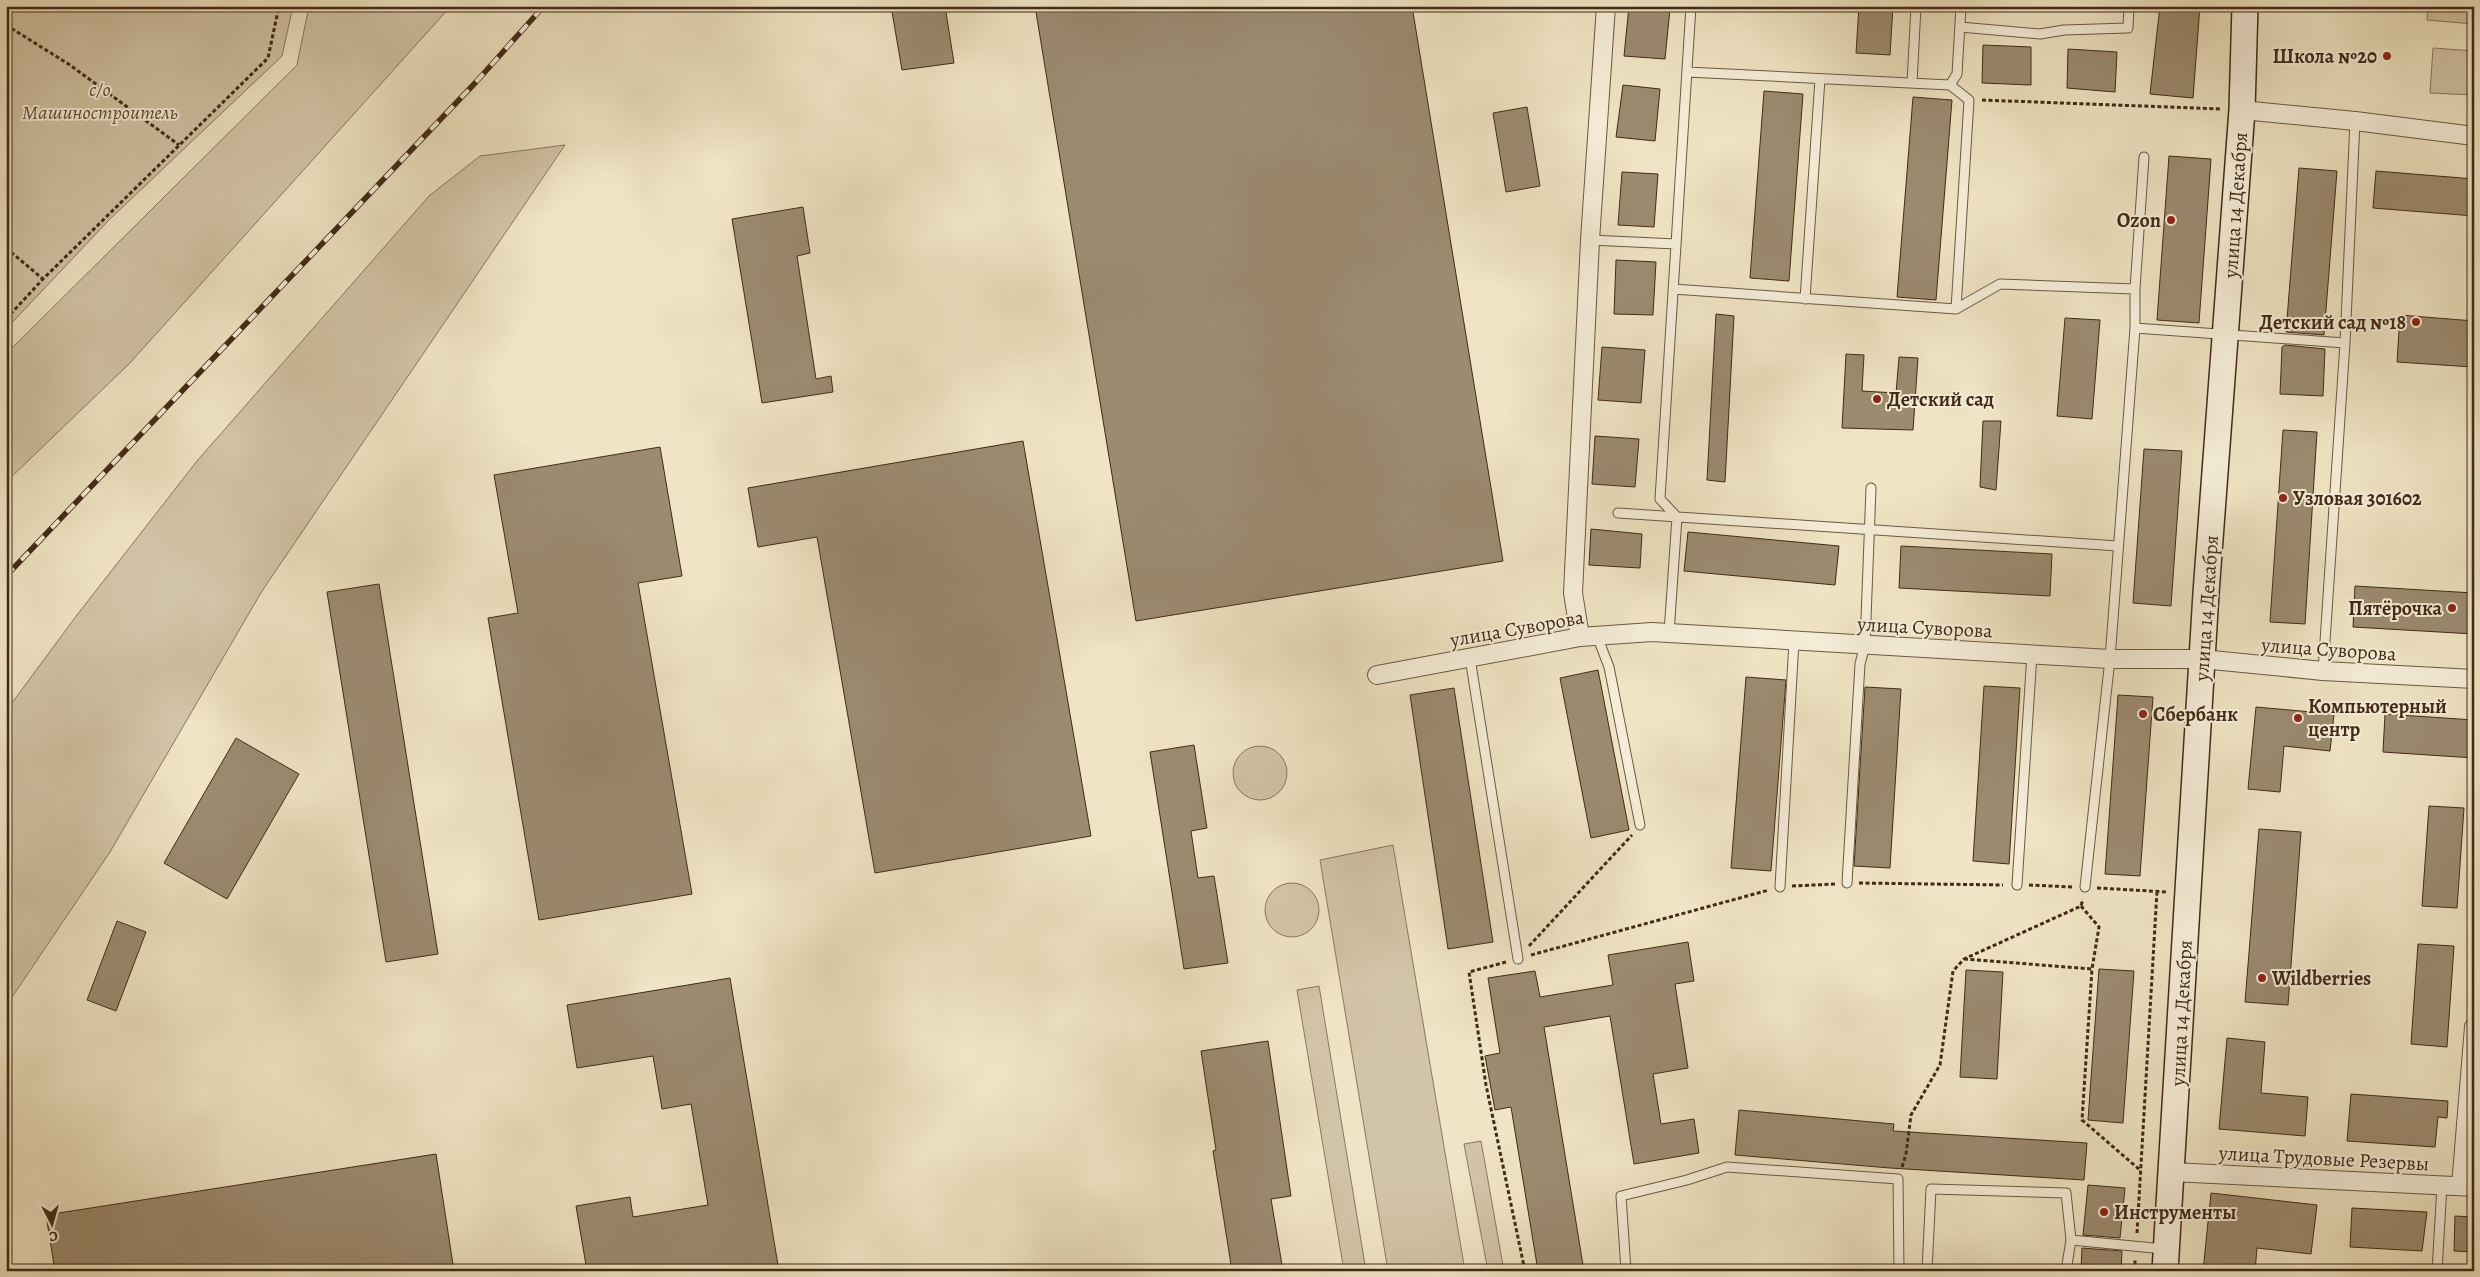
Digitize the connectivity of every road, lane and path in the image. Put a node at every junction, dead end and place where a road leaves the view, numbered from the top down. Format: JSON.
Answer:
{"nodes":[{"id":1,"x":1606,"y":6,"type":"edge"},
{"id":2,"x":1691,"y":6,"type":"edge"},
{"id":3,"x":1916,"y":6,"type":"edge"},
{"id":4,"x":1961,"y":6,"type":"edge"},
{"id":5,"x":2130,"y":6,"type":"edge"},
{"id":6,"x":2245,"y":6,"type":"edge"},
{"id":7,"x":277,"y":7,"type":"edge"},
{"id":8,"x":6,"y":25,"type":"edge"},
{"id":9,"x":1960,"y":27,"type":"junction"},
{"id":10,"x":1687,"y":72,"type":"junction"},
{"id":11,"x":1820,"y":79,"type":"junction"},
{"id":12,"x":1912,"y":83,"type":"junction"},
{"id":13,"x":1950,"y":85,"type":"junction"},
{"id":14,"x":1969,"y":100,"type":"junction"},
{"id":15,"x":2242,"y":110,"type":"junction"},
{"id":16,"x":2355,"y":121,"type":"junction"},
{"id":17,"x":2474,"y":136,"type":"edge"},
{"id":18,"x":180,"y":145,"type":"junction"},
{"id":19,"x":2144,"y":157,"type":"dead end"},
{"id":20,"x":1590,"y":240,"type":"junction"},
{"id":21,"x":1676,"y":244,"type":"junction"},
{"id":22,"x":6,"y":248,"type":"edge"},
{"id":23,"x":43,"y":278,"type":"junction"},
{"id":24,"x":1673,"y":289,"type":"junction"},
{"id":25,"x":2135,"y":289,"type":"junction"},
{"id":26,"x":1805,"y":298,"type":"junction"},
{"id":27,"x":1956,"y":309,"type":"junction"},
{"id":28,"x":6,"y":319,"type":"edge"},
{"id":29,"x":2135,"y":328,"type":"junction"},
{"id":30,"x":2225,"y":334,"type":"junction"},
{"id":31,"x":2345,"y":343,"type":"junction"},
{"id":32,"x":1871,"y":488,"type":"dead end"},
{"id":33,"x":1618,"y":513,"type":"dead end"},
{"id":34,"x":1677,"y":517,"type":"junction"},
{"id":35,"x":1870,"y":530,"type":"junction"},
{"id":36,"x":2118,"y":546,"type":"junction"},
{"id":37,"x":1669,"y":633,"type":"junction"},
{"id":38,"x":1589,"y":636,"type":"junction"},
{"id":39,"x":1794,"y":640,"type":"junction"},
{"id":40,"x":1865,"y":645,"type":"junction"},
{"id":41,"x":2032,"y":654,"type":"junction"},
{"id":42,"x":1470,"y":658,"type":"junction"},
{"id":43,"x":2110,"y":659,"type":"junction"},
{"id":44,"x":2202,"y":659,"type":"junction"},
{"id":45,"x":2323,"y":671,"type":"junction"},
{"id":46,"x":1377,"y":675,"type":"dead end"},
{"id":47,"x":2474,"y":679,"type":"edge"},
{"id":48,"x":1640,"y":825,"type":"joint"},
{"id":49,"x":1846,"y":883,"type":"junction"},
{"id":50,"x":2016,"y":885,"type":"junction"},
{"id":51,"x":1780,"y":887,"type":"junction"},
{"id":52,"x":2086,"y":887,"type":"junction"},
{"id":53,"x":2157,"y":891,"type":"junction"},
{"id":54,"x":2189,"y":893,"type":"junction"},
{"id":55,"x":2081,"y":906,"type":"junction"},
{"id":56,"x":1518,"y":959,"type":"junction"},
{"id":57,"x":1964,"y":959,"type":"junction"},
{"id":58,"x":2092,"y":969,"type":"junction"},
{"id":59,"x":2474,"y":1026,"type":"edge"},
{"id":60,"x":2140,"y":1170,"type":"junction"},
{"id":61,"x":2172,"y":1172,"type":"junction"},
{"id":62,"x":1898,"y":1180,"type":"junction"},
{"id":63,"x":2442,"y":1185,"type":"junction"},
{"id":64,"x":2468,"y":1187,"type":"edge"},
{"id":65,"x":2137,"y":1234,"type":"dead end"},
{"id":66,"x":2071,"y":1240,"type":"junction"},
{"id":67,"x":2136,"y":1252,"type":"dead end"},
{"id":68,"x":2166,"y":1260,"type":"edge"},
{"id":69,"x":1525,"y":1271,"type":"edge"},
{"id":70,"x":1626,"y":1271,"type":"edge"},
{"id":71,"x":1899,"y":1271,"type":"edge"},
{"id":72,"x":1927,"y":1271,"type":"edge"},
{"id":73,"x":2066,"y":1271,"type":"edge"},
{"id":74,"x":2134,"y":1271,"type":"edge"},
{"id":75,"x":2438,"y":1271,"type":"edge"}],
"edges":[{"from":1,"to":20,"type":"street"},
{"from":2,"to":10,"type":"lane"},
{"from":3,"to":12,"type":"lane"},
{"from":4,"to":9,"type":"lane"},
{"from":5,"to":9,"type":"lane"},
{"from":6,"to":15,"type":"main road","name":"улица 14 Декабря"},
{"from":7,"to":18,"type":"path"},
{"from":8,"to":18,"type":"path"},
{"from":9,"to":13,"type":"lane"},
{"from":10,"to":11,"type":"lane"},
{"from":10,"to":21,"type":"lane"},
{"from":11,"to":12,"type":"lane"},
{"from":11,"to":26,"type":"lane"},
{"from":12,"to":13,"type":"lane"},
{"from":13,"to":14,"type":"lane"},
{"from":14,"to":15,"type":"path"},
{"from":14,"to":27,"type":"lane"},
{"from":15,"to":16,"type":"street"},
{"from":15,"to":30,"type":"main road","name":"улица 14 Декабря"},
{"from":16,"to":17,"type":"street"},
{"from":16,"to":31,"type":"lane"},
{"from":18,"to":23,"type":"path"},
{"from":19,"to":25,"type":"lane"},
{"from":20,"to":21,"type":"lane"},
{"from":20,"to":38,"type":"street"},
{"from":21,"to":24,"type":"lane"},
{"from":22,"to":23,"type":"path"},
{"from":23,"to":28,"type":"path"},
{"from":24,"to":26,"type":"lane"},
{"from":24,"to":34,"type":"lane"},
{"from":25,"to":27,"type":"lane"},
{"from":25,"to":29,"type":"lane"},
{"from":26,"to":27,"type":"lane"},
{"from":29,"to":30,"type":"lane"},
{"from":29,"to":36,"type":"lane"},
{"from":30,"to":31,"type":"lane"},
{"from":30,"to":44,"type":"main road","name":"улица 14 Декабря"},
{"from":31,"to":45,"type":"lane"},
{"from":32,"to":35,"type":"lane"},
{"from":33,"to":34,"type":"lane"},
{"from":34,"to":35,"type":"lane"},
{"from":34,"to":37,"type":"lane"},
{"from":35,"to":36,"type":"lane"},
{"from":35,"to":40,"type":"lane"},
{"from":36,"to":43,"type":"lane"},
{"from":37,"to":38,"type":"street","name":"улица Суворова"},
{"from":37,"to":39,"type":"street","name":"улица Суворова"},
{"from":38,"to":42,"type":"street","name":"улица Суворова"},
{"from":38,"to":48,"type":"lane"},
{"from":39,"to":40,"type":"street","name":"улица Суворова"},
{"from":39,"to":51,"type":"lane"},
{"from":40,"to":41,"type":"street","name":"улица Суворова"},
{"from":40,"to":49,"type":"lane"},
{"from":41,"to":43,"type":"street","name":"улица Суворова"},
{"from":41,"to":50,"type":"lane"},
{"from":42,"to":46,"type":"street","name":"улица Суворова"},
{"from":42,"to":56,"type":"lane"},
{"from":43,"to":44,"type":"street","name":"улица Суворова"},
{"from":43,"to":52,"type":"lane"},
{"from":44,"to":45,"type":"street","name":"улица Суворова"},
{"from":44,"to":54,"type":"main road","name":"улица 14 Декабря"},
{"from":45,"to":47,"type":"street","name":"улица Суворова"},
{"from":48,"to":56,"type":"path"},
{"from":49,"to":50,"type":"path"},
{"from":49,"to":51,"type":"path"},
{"from":50,"to":52,"type":"path"},
{"from":51,"to":56,"type":"path"},
{"from":52,"to":53,"type":"path"},
{"from":52,"to":55,"type":"path"},
{"from":53,"to":54,"type":"path"},
{"from":53,"to":60,"type":"path"},
{"from":54,"to":61,"type":"main road","name":"улица 14 Декабря"},
{"from":55,"to":57,"type":"path"},
{"from":55,"to":58,"type":"path"},
{"from":56,"to":69,"type":"path"},
{"from":57,"to":58,"type":"path"},
{"from":57,"to":62,"type":"path"},
{"from":58,"to":60,"type":"path"},
{"from":59,"to":64,"type":"street"},
{"from":60,"to":65,"type":"path"},
{"from":61,"to":63,"type":"street","name":"улица Трудовые Резервы"},
{"from":61,"to":68,"type":"main road","name":"улица 14 Декабря"},
{"from":62,"to":70,"type":"lane"},
{"from":62,"to":71,"type":"lane"},
{"from":63,"to":64,"type":"street","name":"улица Трудовые Резервы"},
{"from":63,"to":75,"type":"lane"},
{"from":66,"to":68,"type":"lane"},
{"from":66,"to":72,"type":"lane"},
{"from":66,"to":73,"type":"lane"},
{"from":67,"to":74,"type":"path"}]}
